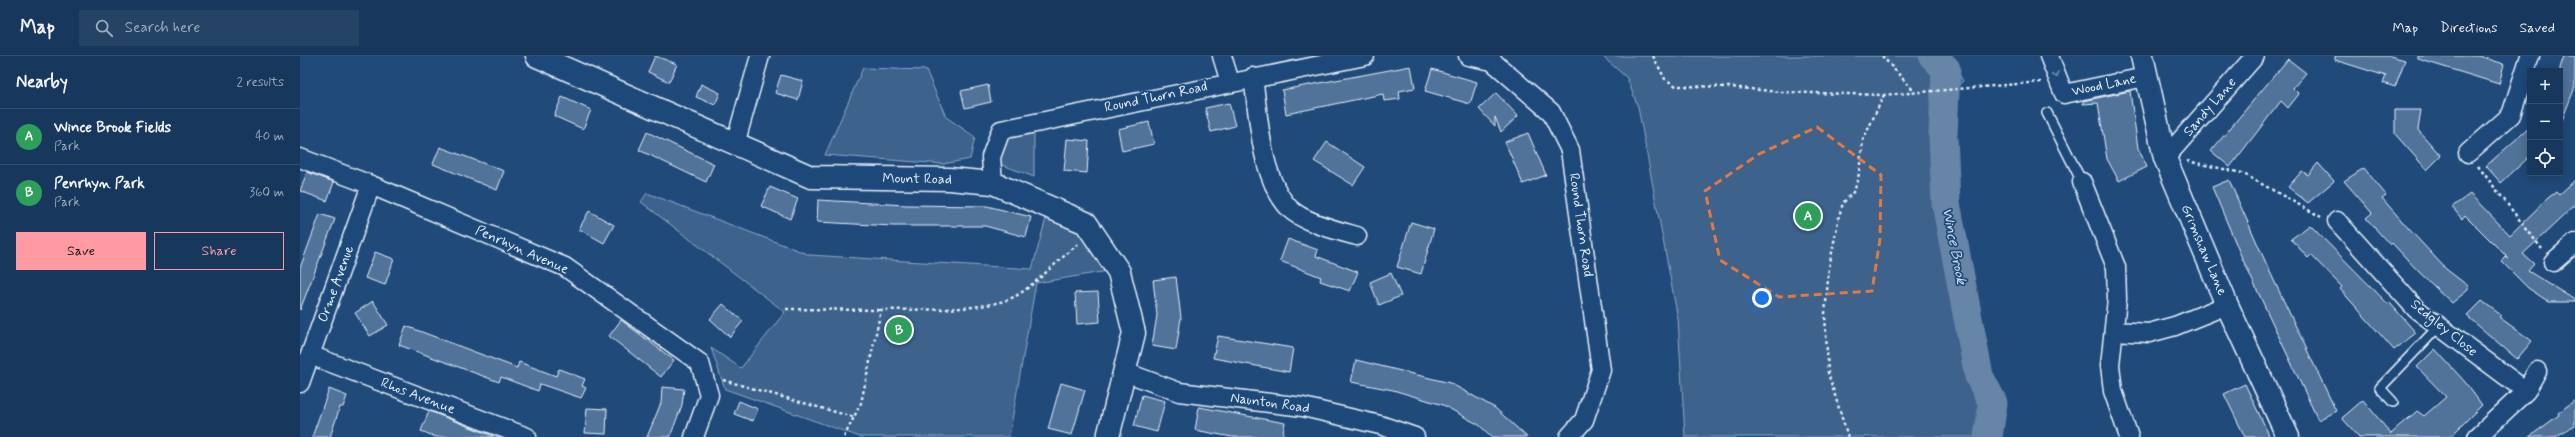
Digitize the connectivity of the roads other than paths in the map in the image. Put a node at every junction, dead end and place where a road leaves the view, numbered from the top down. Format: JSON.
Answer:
{"nodes":[{"id":1,"x":537,"y":56,"type":"edge"},
{"id":2,"x":760,"y":56,"type":"edge"},
{"id":3,"x":1222,"y":56,"type":"edge"},
{"id":4,"x":1365,"y":56,"type":"edge"},
{"id":5,"x":1468,"y":56,"type":"edge"},
{"id":6,"x":2049,"y":56,"type":"edge"},
{"id":7,"x":2255,"y":56,"type":"edge"},
{"id":8,"x":2530,"y":56,"type":"edge"},
{"id":9,"x":2144,"y":66,"type":"edge"},
{"id":10,"x":1253,"y":77,"type":"junction"},
{"id":11,"x":1230,"y":82,"type":"junction"},
{"id":12,"x":2047,"y":113,"type":"dead end"},
{"id":13,"x":735,"y":144,"type":"junction"},
{"id":14,"x":2170,"y":153,"type":"junction"},
{"id":15,"x":2468,"y":153,"type":"road end"},
{"id":16,"x":300,"y":158,"type":"edge"},
{"id":17,"x":2082,"y":182,"type":"joint"},
{"id":18,"x":993,"y":183,"type":"junction"},
{"id":19,"x":371,"y":185,"type":"junction"},
{"id":20,"x":2337,"y":221,"type":"road end"},
{"id":21,"x":1357,"y":236,"type":"dead end"},
{"id":22,"x":2575,"y":243,"type":"edge"},
{"id":23,"x":2553,"y":262,"type":"road end"},
{"id":24,"x":2227,"y":305,"type":"junction"},
{"id":25,"x":2439,"y":326,"type":"junction"},
{"id":26,"x":2114,"y":331,"type":"junction"},
{"id":27,"x":310,"y":355,"type":"junction"},
{"id":28,"x":2537,"y":371,"type":"dead end"},
{"id":29,"x":1125,"y":372,"type":"junction"},
{"id":30,"x":300,"y":383,"type":"edge"},
{"id":31,"x":2526,"y":391,"type":"junction"},
{"id":32,"x":2393,"y":402,"type":"dead end"},
{"id":33,"x":1379,"y":431,"type":"edge"},
{"id":34,"x":527,"y":437,"type":"edge"},
{"id":35,"x":694,"y":437,"type":"edge"},
{"id":36,"x":1108,"y":437,"type":"edge"},
{"id":37,"x":1415,"y":437,"type":"edge"},
{"id":38,"x":1569,"y":437,"type":"edge"},
{"id":39,"x":2129,"y":437,"type":"edge"},
{"id":40,"x":2288,"y":437,"type":"edge"},
{"id":41,"x":2477,"y":437,"type":"edge"}],
"edges":[{"from":1,"to":13,"type":"street","name":"Mount Road"},
{"from":2,"to":13,"type":"street"},
{"from":3,"to":11,"type":"street"},
{"from":4,"to":10,"type":"street","name":"Round Thorn Road"},
{"from":5,"to":38,"type":"street","name":"Round Thorn Road"},
{"from":6,"to":9,"type":"street","name":"Wood Lane","one_way":true},
{"from":7,"to":14,"type":"street","name":"Sandy Lane"},
{"from":8,"to":15,"type":"street"},
{"from":9,"to":14,"type":"street","name":"Grimshaw Lane"},
{"from":10,"to":11,"type":"street","name":"Round Thorn Road"},
{"from":10,"to":21,"type":"street"},
{"from":11,"to":18,"type":"street","name":"Round Thorn Road"},
{"from":12,"to":17,"type":"lane"},
{"from":13,"to":18,"type":"street","name":"Mount Road"},
{"from":14,"to":24,"type":"street","name":"Grimshaw Lane"},
{"from":16,"to":19,"type":"street","name":"Penrhyn Avenue"},
{"from":17,"to":26,"type":"street"},
{"from":18,"to":29,"type":"street","name":"Mount Road"},
{"from":19,"to":27,"type":"street","name":"Orme Avenue"},
{"from":19,"to":35,"type":"street","name":"Penrhyn Avenue"},
{"from":20,"to":25,"type":"street","name":"Sedgley Close"},
{"from":22,"to":23,"type":"street"},
{"from":24,"to":26,"type":"street"},
{"from":24,"to":40,"type":"street","name":"Grimshaw Lane"},
{"from":25,"to":31,"type":"street","name":"Sedgley Close"},
{"from":25,"to":32,"type":"lane"},
{"from":26,"to":39,"type":"street"},
{"from":27,"to":30,"type":"street","name":"Orme Avenue"},
{"from":27,"to":34,"type":"street","name":"Rhos Avenue"},
{"from":28,"to":31,"type":"street"},
{"from":29,"to":33,"type":"street","name":"Naunton Road"},
{"from":29,"to":36,"type":"street","name":"Mount Road"},
{"from":31,"to":41,"type":"street"},
{"from":33,"to":37,"type":"street","name":"Naunton Road"}]}
